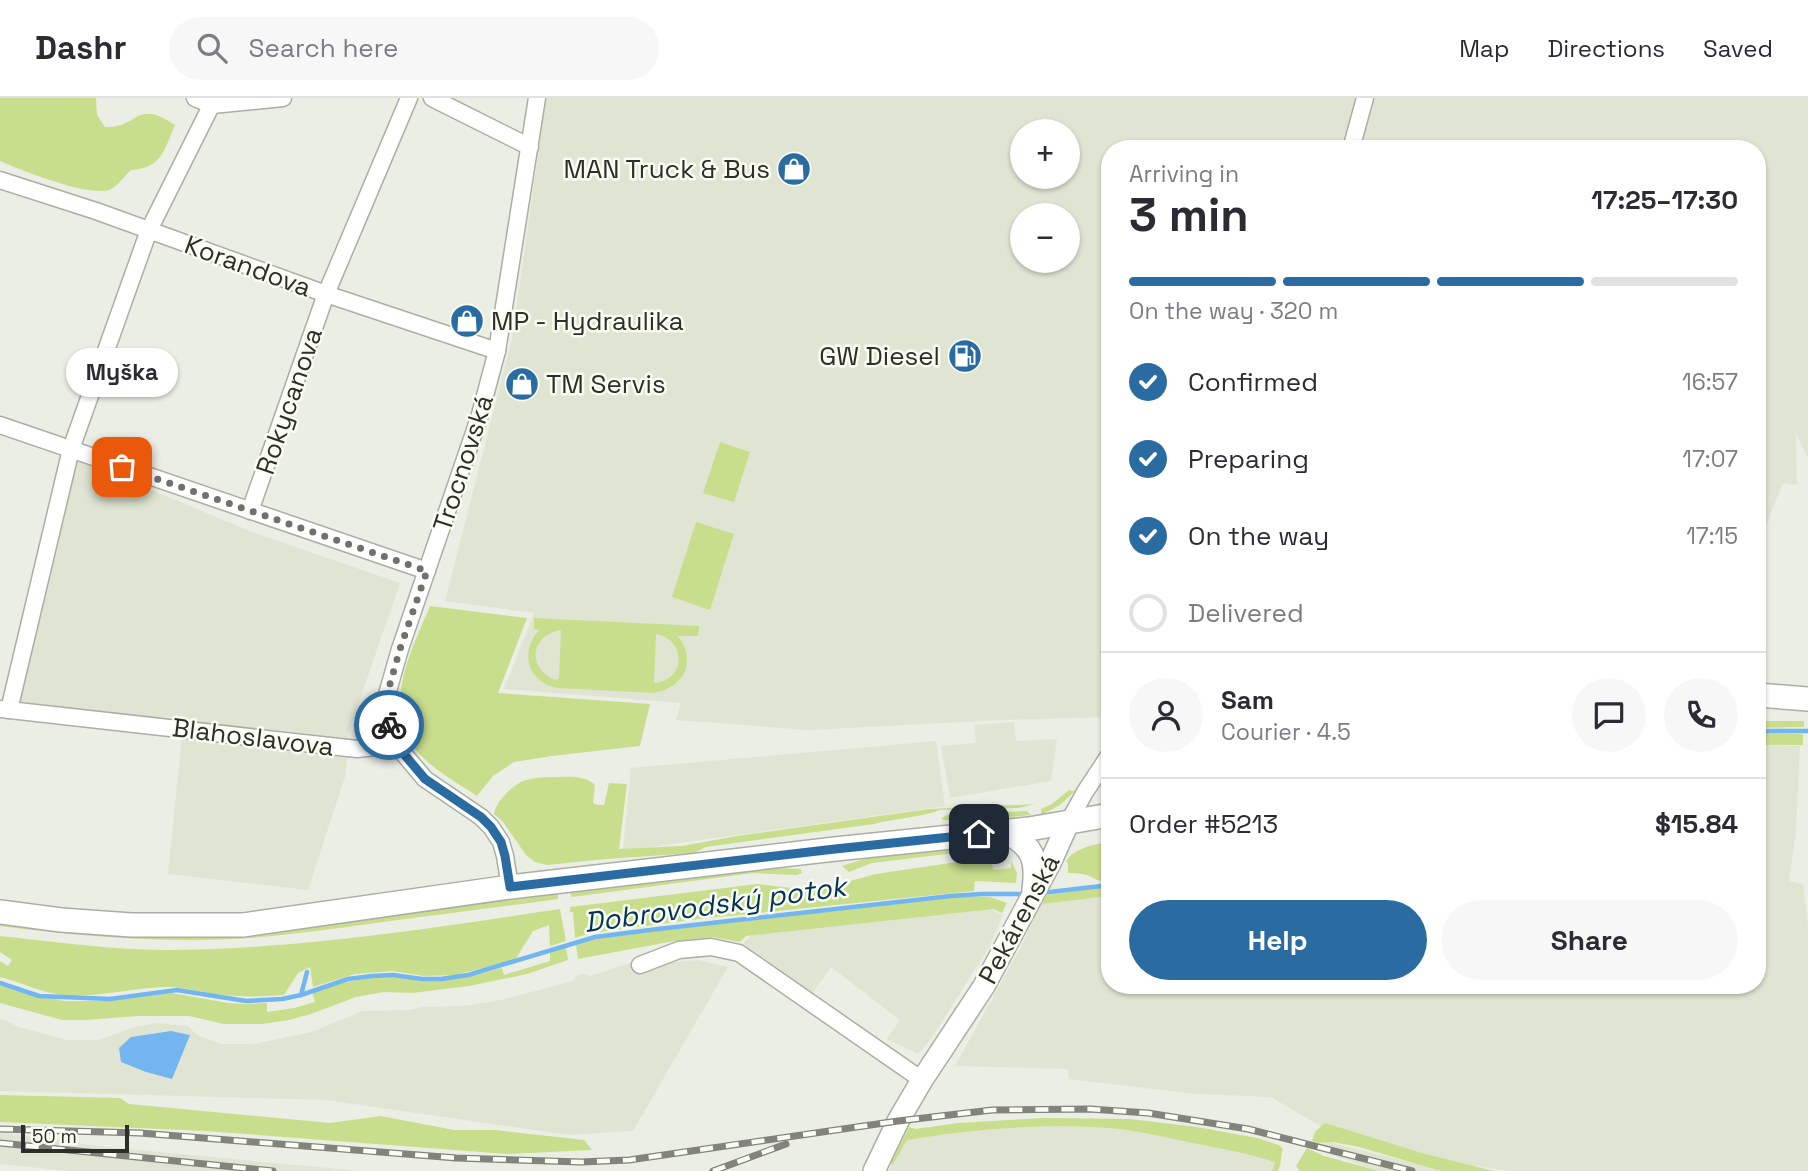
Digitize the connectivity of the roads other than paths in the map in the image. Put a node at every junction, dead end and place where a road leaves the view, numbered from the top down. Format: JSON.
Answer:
{"nodes":[{"id":1,"x":195,"y":98,"type":"edge"},
{"id":2,"x":283,"y":98,"type":"edge"},
{"id":3,"x":409,"y":98,"type":"edge"},
{"id":4,"x":432,"y":98,"type":"edge"},
{"id":5,"x":537,"y":98,"type":"edge"},
{"id":6,"x":1365,"y":98,"type":"edge"},
{"id":7,"x":213,"y":101,"type":"edge"},
{"id":8,"x":1353,"y":140,"type":"edge"},
{"id":9,"x":530,"y":147,"type":"junction"},
{"id":10,"x":0,"y":180,"type":"edge"},
{"id":11,"x":149,"y":230,"type":"junction"},
{"id":12,"x":327,"y":294,"type":"junction"},
{"id":13,"x":497,"y":351,"type":"junction"},
{"id":14,"x":0,"y":425,"type":"edge"},
{"id":15,"x":71,"y":449,"type":"junction"},
{"id":16,"x":250,"y":511,"type":"junction"},
{"id":17,"x":427,"y":571,"type":"junction"},
{"id":18,"x":1766,"y":696,"type":"edge"},
{"id":19,"x":1808,"y":699,"type":"edge"},
{"id":20,"x":4,"y":710,"type":"edge"},
{"id":21,"x":392,"y":740,"type":"junction"},
{"id":22,"x":1101,"y":768,"type":"edge"},
{"id":23,"x":1101,"y":816,"type":"edge"},
{"id":24,"x":1069,"y":821,"type":"junction"},
{"id":25,"x":1006,"y":831,"type":"junction"},
{"id":26,"x":1035,"y":885,"type":"junction"},
{"id":27,"x":510,"y":887,"type":"junction"},
{"id":28,"x":0,"y":912,"type":"edge"},
{"id":29,"x":640,"y":965,"type":"dead end"},
{"id":30,"x":922,"y":1080,"type":"junction"},
{"id":31,"x":874,"y":1171,"type":"edge"}],
"edges":[{"from":1,"to":7,"type":"street"},
{"from":2,"to":7,"type":"street"},
{"from":3,"to":12,"type":"street","name":"Rokycanova"},
{"from":4,"to":9,"type":"street"},
{"from":5,"to":9,"type":"street","name":"Trocnovská"},
{"from":6,"to":8,"type":"street"},
{"from":7,"to":11,"type":"street"},
{"from":9,"to":13,"type":"street","name":"Trocnovská"},
{"from":10,"to":11,"type":"street","name":"Korandova"},
{"from":11,"to":12,"type":"street","name":"Korandova"},
{"from":11,"to":15,"type":"street"},
{"from":12,"to":13,"type":"street","name":"Korandova"},
{"from":12,"to":16,"type":"street","name":"Rokycanova"},
{"from":13,"to":17,"type":"street","name":"Trocnovská"},
{"from":14,"to":15,"type":"street"},
{"from":15,"to":16,"type":"street"},
{"from":15,"to":20,"type":"street"},
{"from":16,"to":17,"type":"street"},
{"from":17,"to":21,"type":"street","name":"Trocnovská"},
{"from":18,"to":19,"type":"main road"},
{"from":20,"to":21,"type":"street","name":"Blahoslavova"},
{"from":21,"to":27,"type":"street"},
{"from":22,"to":24,"type":"street","name":"Pekárenská"},
{"from":23,"to":24,"type":"main road"},
{"from":24,"to":25,"type":"main road"},
{"from":24,"to":26,"type":"street","name":"Pekárenská"},
{"from":25,"to":26,"type":"main road"},
{"from":25,"to":27,"type":"main road"},
{"from":26,"to":30,"type":"street","name":"Pekárenská"},
{"from":27,"to":28,"type":"main road"},
{"from":29,"to":30,"type":"street"},
{"from":30,"to":31,"type":"street","name":"Pekárenská"}]}
